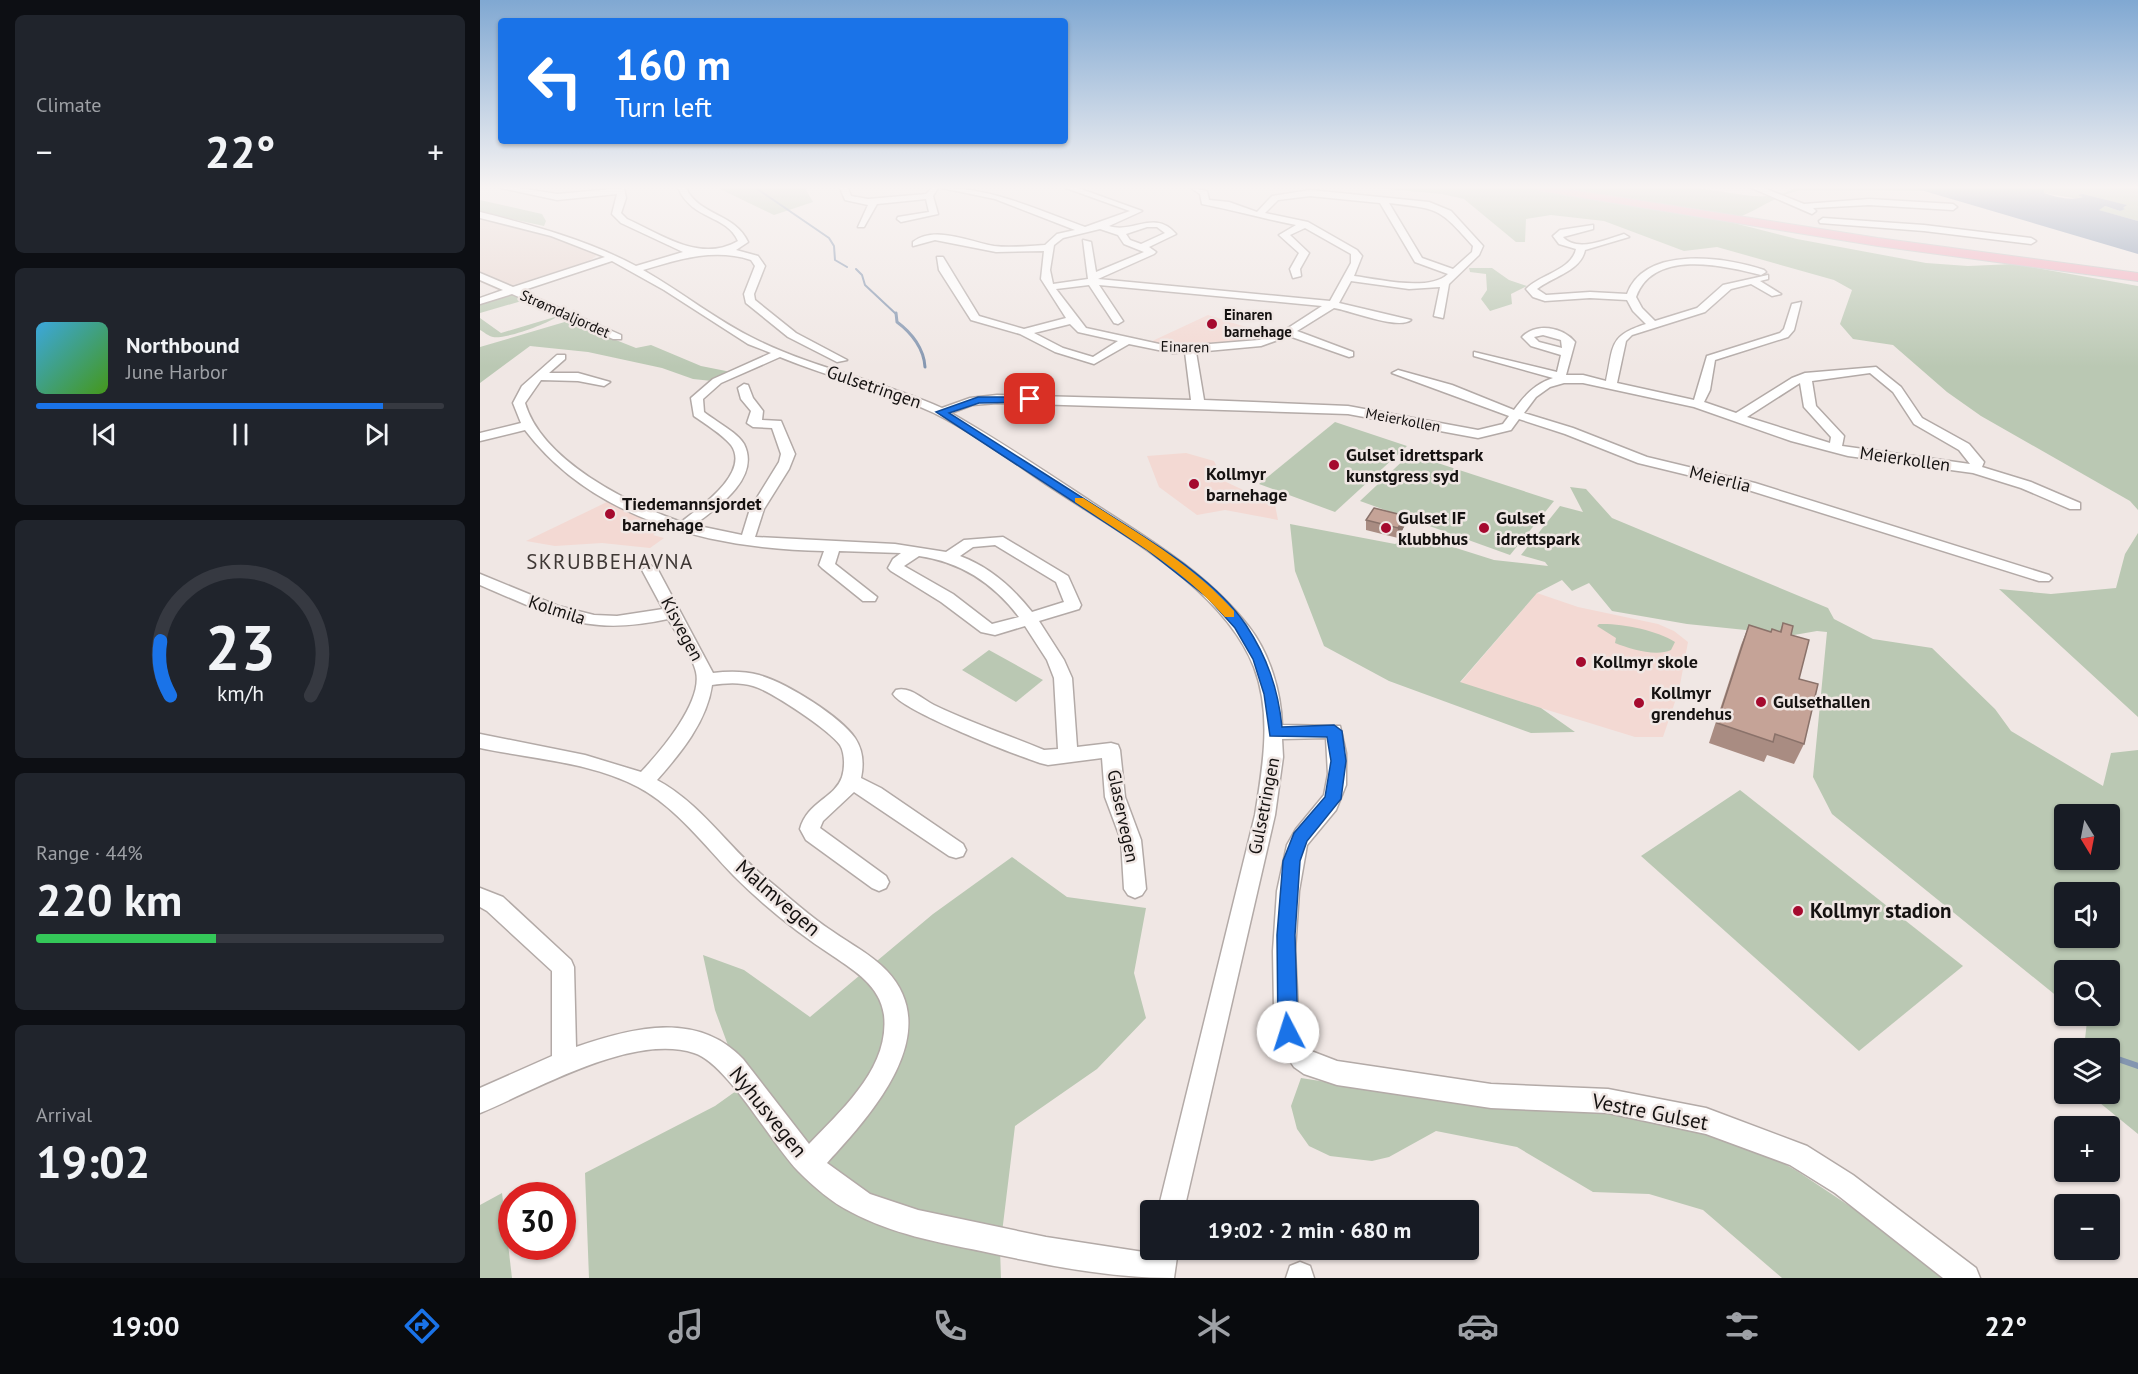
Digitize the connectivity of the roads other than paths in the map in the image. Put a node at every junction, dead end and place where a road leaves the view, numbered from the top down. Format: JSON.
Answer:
{"nodes":[{"id":1,"x":590,"y":248,"type":"edge"},
{"id":2,"x":683,"y":248,"type":"edge"},
{"id":3,"x":733,"y":248,"type":"edge"},
{"id":4,"x":989,"y":248,"type":"edge"},
{"id":5,"x":1049,"y":248,"type":"joint"},
{"id":6,"x":1087,"y":248,"type":"edge"},
{"id":7,"x":1144,"y":248,"type":"edge"},
{"id":8,"x":1298,"y":248,"type":"edge"},
{"id":9,"x":1345,"y":248,"type":"edge"},
{"id":10,"x":1411,"y":248,"type":"edge"},
{"id":11,"x":1477,"y":248,"type":"edge"},
{"id":12,"x":1581,"y":248,"type":"edge"},
{"id":13,"x":1952,"y":248,"type":"edge"},
{"id":14,"x":692,"y":252,"type":"junction"},
{"id":15,"x":726,"y":252,"type":"junction"},
{"id":16,"x":614,"y":257,"type":"junction"},
{"id":17,"x":940,"y":259,"type":"dead end"},
{"id":18,"x":635,"y":270,"type":"junction"},
{"id":19,"x":1456,"y":274,"type":"junction"},
{"id":20,"x":480,"y":276,"type":"edge"},
{"id":21,"x":1296,"y":276,"type":"dead end"},
{"id":22,"x":2138,"y":277,"type":"edge"},
{"id":23,"x":1347,"y":278,"type":"junction"},
{"id":24,"x":1092,"y":279,"type":"junction"},
{"id":25,"x":1751,"y":280,"type":"junction"},
{"id":26,"x":1443,"y":284,"type":"junction"},
{"id":27,"x":1051,"y":287,"type":"junction"},
{"id":28,"x":511,"y":291,"type":"junction"},
{"id":29,"x":1776,"y":294,"type":"dead end"},
{"id":30,"x":1631,"y":297,"type":"junction"},
{"id":31,"x":480,"y":301,"type":"edge"},
{"id":32,"x":1333,"y":304,"type":"junction"},
{"id":33,"x":1797,"y":304,"type":"dead end"},
{"id":34,"x":1439,"y":316,"type":"dead end"},
{"id":35,"x":1072,"y":320,"type":"junction"},
{"id":36,"x":1406,"y":320,"type":"dead end"},
{"id":37,"x":1118,"y":321,"type":"dead end"},
{"id":38,"x":1652,"y":324,"type":"junction"},
{"id":39,"x":1024,"y":332,"type":"junction"},
{"id":40,"x":1288,"y":332,"type":"junction"},
{"id":41,"x":617,"y":337,"type":"dead end"},
{"id":42,"x":1126,"y":341,"type":"junction"},
{"id":43,"x":1190,"y":350,"type":"junction"},
{"id":44,"x":1567,"y":353,"type":"dead end"},
{"id":45,"x":779,"y":354,"type":"junction"},
{"id":46,"x":1349,"y":354,"type":"dead end"},
{"id":47,"x":1478,"y":354,"type":"dead end"},
{"id":48,"x":561,"y":357,"type":"dead end"},
{"id":49,"x":841,"y":360,"type":"dead end"},
{"id":50,"x":1398,"y":373,"type":"dead end"},
{"id":51,"x":538,"y":376,"type":"junction"},
{"id":52,"x":1805,"y":377,"type":"junction"},
{"id":53,"x":1561,"y":378,"type":"junction"},
{"id":54,"x":604,"y":382,"type":"dead end"},
{"id":55,"x":1611,"y":385,"type":"junction"},
{"id":56,"x":744,"y":388,"type":"dead end"},
{"id":57,"x":1198,"y":404,"type":"junction"},
{"id":58,"x":1697,"y":404,"type":"junction"},
{"id":59,"x":941,"y":412,"type":"junction"},
{"id":60,"x":1518,"y":415,"type":"junction"},
{"id":61,"x":1738,"y":417,"type":"junction"},
{"id":62,"x":529,"y":425,"type":"junction"},
{"id":63,"x":739,"y":428,"type":"junction"},
{"id":64,"x":480,"y":437,"type":"edge"},
{"id":65,"x":1835,"y":448,"type":"junction"},
{"id":66,"x":1975,"y":469,"type":"junction"},
{"id":67,"x":2075,"y":506,"type":"dead end"},
{"id":68,"x":683,"y":527,"type":"junction"},
{"id":69,"x":746,"y":540,"type":"junction"},
{"id":70,"x":833,"y":546,"type":"junction"},
{"id":71,"x":916,"y":551,"type":"junction"},
{"id":72,"x":949,"y":557,"type":"junction"},
{"id":73,"x":651,"y":570,"type":"dead end"},
{"id":74,"x":2044,"y":578,"type":"dead end"},
{"id":75,"x":480,"y":579,"type":"edge"},
{"id":76,"x":869,"y":597,"type":"dead end"},
{"id":77,"x":674,"y":612,"type":"junction"},
{"id":78,"x":1030,"y":621,"type":"junction"},
{"id":79,"x":704,"y":680,"type":"junction"},
{"id":80,"x":902,"y":694,"type":"dead end"},
{"id":81,"x":1275,"y":732,"type":"junction"},
{"id":82,"x":480,"y":741,"type":"edge"},
{"id":83,"x":1068,"y":755,"type":"junction"},
{"id":84,"x":850,"y":781,"type":"junction"},
{"id":85,"x":645,"y":782,"type":"junction"},
{"id":86,"x":956,"y":850,"type":"dead end"},
{"id":87,"x":879,"y":882,"type":"dead end"},
{"id":88,"x":1135,"y":889,"type":"dead end"},
{"id":89,"x":480,"y":897,"type":"edge"},
{"id":90,"x":564,"y":1064,"type":"junction"},
{"id":91,"x":480,"y":1101,"type":"edge"},
{"id":92,"x":809,"y":1163,"type":"junction"},
{"id":93,"x":1173,"y":1200,"type":"edge"},
{"id":94,"x":1162,"y":1265,"type":"edge"},
{"id":95,"x":1966,"y":1278,"type":"edge"}],
"edges":[{"from":1,"to":16,"type":"street","name":"Gulsetringen"},
{"from":2,"to":14,"type":"street"},
{"from":3,"to":15,"type":"street"},
{"from":4,"to":5,"type":"street"},
{"from":5,"to":27,"type":"street","name":"Einaren"},
{"from":6,"to":24,"type":"street"},
{"from":7,"to":24,"type":"street"},
{"from":8,"to":21,"type":"street"},
{"from":9,"to":23,"type":"street"},
{"from":10,"to":19,"type":"street"},
{"from":11,"to":19,"type":"street"},
{"from":12,"to":30,"type":"street"},
{"from":13,"to":22,"type":"main road"},
{"from":14,"to":15,"type":"street"},
{"from":14,"to":18,"type":"street"},
{"from":15,"to":49,"type":"street"},
{"from":16,"to":18,"type":"street","name":"Gulsetringen"},
{"from":16,"to":28,"type":"street"},
{"from":17,"to":39,"type":"street"},
{"from":18,"to":45,"type":"street","name":"Gulsetringen"},
{"from":19,"to":26,"type":"street"},
{"from":20,"to":28,"type":"street","name":"Strømdaljordet"},
{"from":23,"to":26,"type":"street"},
{"from":23,"to":32,"type":"street"},
{"from":24,"to":27,"type":"street"},
{"from":24,"to":32,"type":"street"},
{"from":24,"to":37,"type":"street"},
{"from":25,"to":29,"type":"street"},
{"from":25,"to":30,"type":"street"},
{"from":25,"to":38,"type":"street"},
{"from":26,"to":34,"type":"street"},
{"from":27,"to":35,"type":"street","name":"Einaren"},
{"from":28,"to":31,"type":"street"},
{"from":28,"to":41,"type":"street","name":"Strømdaljordet"},
{"from":30,"to":38,"type":"street"},
{"from":32,"to":36,"type":"street"},
{"from":32,"to":40,"type":"street","name":"Einaren"},
{"from":33,"to":58,"type":"street"},
{"from":35,"to":39,"type":"street"},
{"from":35,"to":42,"type":"street","name":"Einaren"},
{"from":38,"to":55,"type":"street"},
{"from":39,"to":42,"type":"street"},
{"from":40,"to":43,"type":"street","name":"Einaren"},
{"from":40,"to":46,"type":"street"},
{"from":42,"to":43,"type":"street","name":"Einaren"},
{"from":43,"to":57,"type":"street"},
{"from":44,"to":53,"type":"street"},
{"from":45,"to":59,"type":"street","name":"Gulsetringen"},
{"from":45,"to":63,"type":"street"},
{"from":47,"to":53,"type":"street"},
{"from":48,"to":51,"type":"street"},
{"from":50,"to":60,"type":"street","name":"Meierlia"},
{"from":51,"to":54,"type":"street"},
{"from":51,"to":62,"type":"street"},
{"from":52,"to":61,"type":"street"},
{"from":52,"to":65,"type":"street","name":"Meierkollen"},
{"from":52,"to":66,"type":"street","name":"Meierkollen"},
{"from":53,"to":55,"type":"street","name":"Meierkollen"},
{"from":53,"to":60,"type":"street","name":"Meierkollen"},
{"from":55,"to":58,"type":"street","name":"Meierkollen"},
{"from":56,"to":63,"type":"street"},
{"from":57,"to":59,"type":"street","name":"Meierkollen"},
{"from":57,"to":60,"type":"street","name":"Meierkollen"},
{"from":58,"to":61,"type":"street","name":"Meierkollen"},
{"from":59,"to":81,"type":"street","name":"Gulsetringen"},
{"from":60,"to":74,"type":"street","name":"Meierlia"},
{"from":61,"to":65,"type":"street","name":"Meierkollen"},
{"from":62,"to":64,"type":"street"},
{"from":62,"to":68,"type":"street"},
{"from":63,"to":68,"type":"street"},
{"from":63,"to":69,"type":"street"},
{"from":65,"to":66,"type":"street","name":"Meierkollen"},
{"from":66,"to":67,"type":"street","name":"Meierkollen"},
{"from":68,"to":69,"type":"street"},
{"from":69,"to":70,"type":"street"},
{"from":70,"to":71,"type":"street"},
{"from":70,"to":76,"type":"street"},
{"from":71,"to":72,"type":"street"},
{"from":71,"to":78,"type":"street"},
{"from":72,"to":78,"type":"street"},
{"from":72,"to":78,"type":"street"},
{"from":73,"to":77,"type":"street","name":"Kisvegen"},
{"from":75,"to":77,"type":"street","name":"Kolmila"},
{"from":77,"to":79,"type":"street","name":"Kisvegen"},
{"from":78,"to":83,"type":"street"},
{"from":79,"to":84,"type":"street"},
{"from":79,"to":85,"type":"street","name":"Kisvegen"},
{"from":80,"to":83,"type":"street","name":"Glaservegen"},
{"from":81,"to":93,"type":"street","name":"Gulsetringen"},
{"from":81,"to":95,"type":"street","name":"Vestre Gulset"},
{"from":82,"to":85,"type":"street","name":"Malmvegen"},
{"from":83,"to":88,"type":"street","name":"Glaservegen"},
{"from":84,"to":86,"type":"street"},
{"from":84,"to":87,"type":"street"},
{"from":85,"to":92,"type":"street","name":"Malmvegen"},
{"from":89,"to":90,"type":"street"},
{"from":90,"to":91,"type":"street","name":"Nyhusvegen"},
{"from":90,"to":92,"type":"street","name":"Nyhusvegen"},
{"from":92,"to":94,"type":"street","name":"Nyhusvegen"}]}
